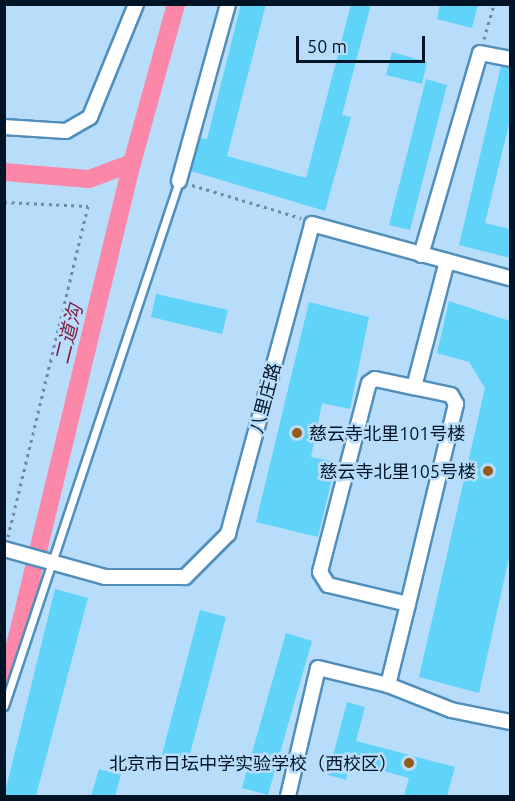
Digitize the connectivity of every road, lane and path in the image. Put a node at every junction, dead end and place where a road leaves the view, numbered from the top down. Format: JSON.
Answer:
{"nodes":[{"id":1,"x":136,"y":4,"type":"edge"},
{"id":2,"x":228,"y":4,"type":"edge"},
{"id":3,"x":494,"y":4,"type":"edge"},
{"id":4,"x":480,"y":53,"type":"junction"},
{"id":5,"x":510,"y":59,"type":"edge"},
{"id":6,"x":4,"y":127,"type":"edge"},
{"id":7,"x":179,"y":181,"type":"junction"},
{"id":8,"x":4,"y":202,"type":"edge"},
{"id":9,"x":312,"y":224,"type":"junction"},
{"id":10,"x":421,"y":255,"type":"junction"},
{"id":11,"x":447,"y":261,"type":"junction"},
{"id":12,"x":510,"y":278,"type":"edge"},
{"id":13,"x":414,"y":387,"type":"junction"},
{"id":14,"x":5,"y":550,"type":"edge"},
{"id":15,"x":54,"y":563,"type":"junction"},
{"id":16,"x":408,"y":604,"type":"junction"},
{"id":17,"x":388,"y":686,"type":"junction"},
{"id":18,"x":4,"y":706,"type":"edge"},
{"id":19,"x":510,"y":722,"type":"edge"},
{"id":20,"x":288,"y":796,"type":"edge"}],
"edges":[{"from":1,"to":6,"type":"street"},
{"from":2,"to":7,"type":"street"},
{"from":3,"to":4,"type":"path"},
{"from":4,"to":5,"type":"street"},
{"from":4,"to":10,"type":"street"},
{"from":7,"to":9,"type":"path"},
{"from":7,"to":15,"type":"lane"},
{"from":8,"to":14,"type":"path"},
{"from":9,"to":10,"type":"street"},
{"from":9,"to":15,"type":"street","name":"八里庄路"},
{"from":10,"to":11,"type":"street"},
{"from":11,"to":12,"type":"street"},
{"from":11,"to":13,"type":"street"},
{"from":13,"to":16,"type":"street"},
{"from":13,"to":16,"type":"street"},
{"from":14,"to":15,"type":"street","name":"八里庄路"},
{"from":15,"to":18,"type":"lane"},
{"from":16,"to":17,"type":"street"},
{"from":17,"to":19,"type":"street"},
{"from":17,"to":20,"type":"street"}]}
